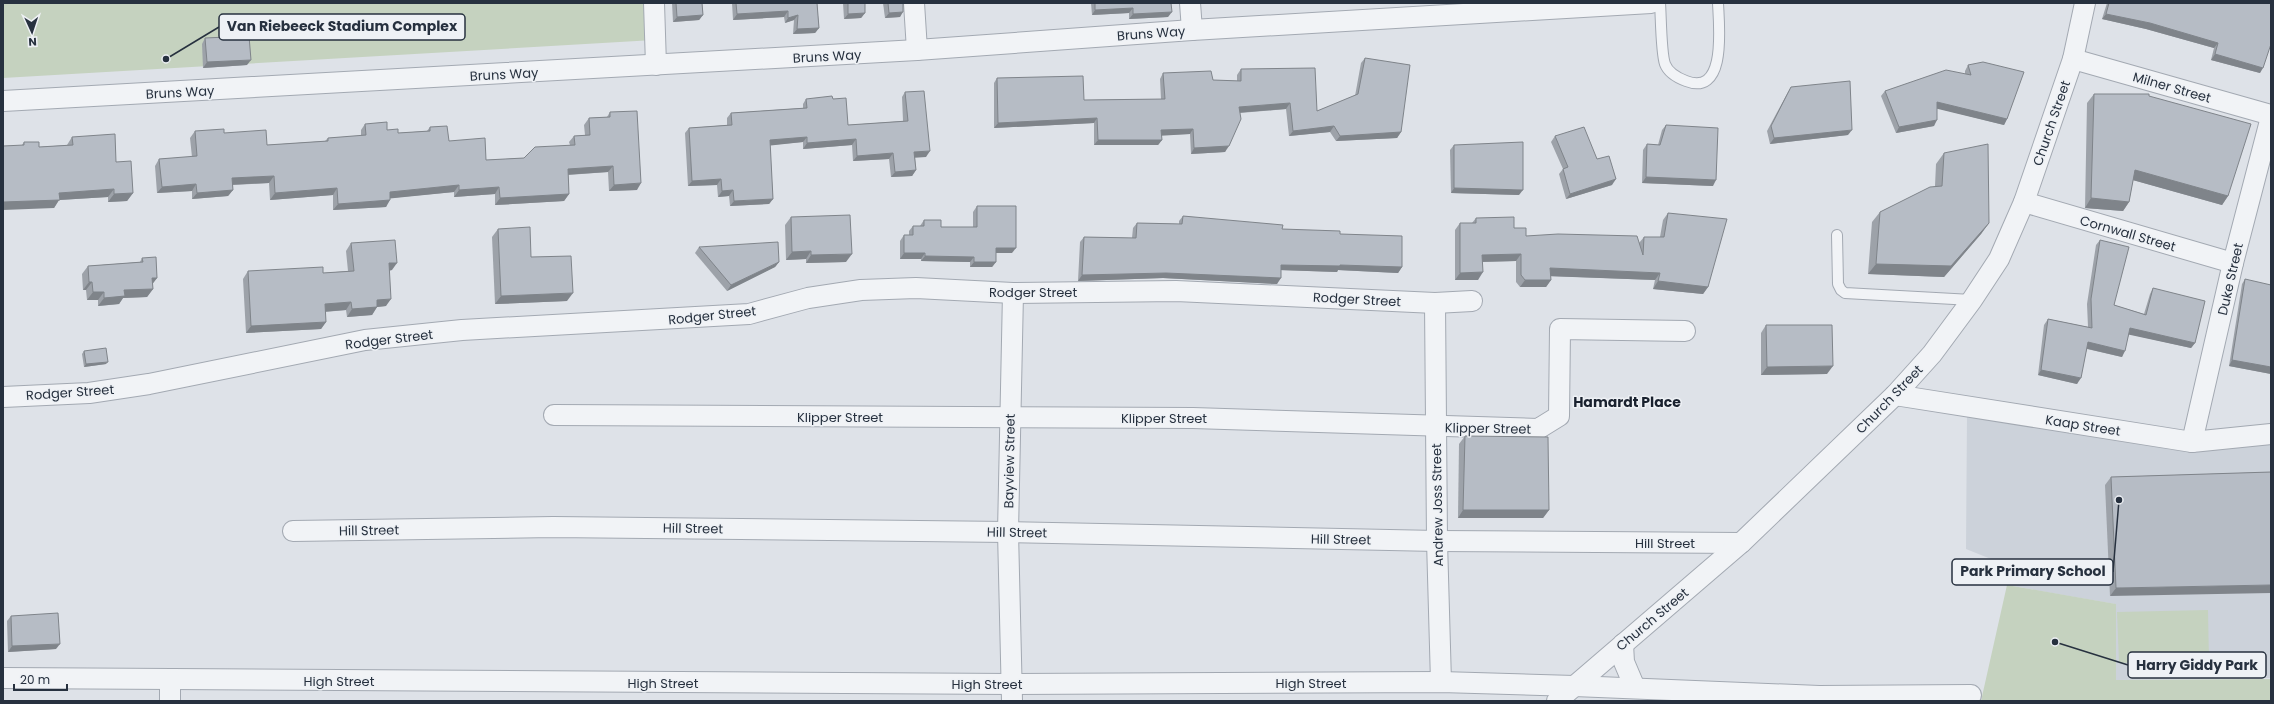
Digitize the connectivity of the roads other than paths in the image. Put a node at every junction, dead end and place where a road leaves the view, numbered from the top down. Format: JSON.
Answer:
{"nodes":[{"id":1,"x":654,"y":3,"type":"edge"},
{"id":2,"x":914,"y":3,"type":"edge"},
{"id":3,"x":1190,"y":3,"type":"edge"},
{"id":4,"x":1651,"y":3,"type":"edge"},
{"id":5,"x":1660,"y":3,"type":"edge"},
{"id":6,"x":1718,"y":3,"type":"edge"},
{"id":7,"x":2085,"y":3,"type":"edge"},
{"id":8,"x":1499,"y":8,"type":"edge"},
{"id":9,"x":1192,"y":30,"type":"junction"},
{"id":10,"x":917,"y":50,"type":"junction"},
{"id":11,"x":2073,"y":59,"type":"junction"},
{"id":12,"x":656,"y":65,"type":"junction"},
{"id":13,"x":3,"y":101,"type":"edge"},
{"id":14,"x":2271,"y":116,"type":"edge"},
{"id":15,"x":2024,"y":202,"type":"junction"},
{"id":16,"x":1837,"y":235,"type":"dead end"},
{"id":17,"x":2233,"y":263,"type":"junction"},
{"id":18,"x":1013,"y":293,"type":"junction"},
{"id":19,"x":1972,"y":300,"type":"junction"},
{"id":20,"x":1472,"y":301,"type":"dead end"},
{"id":21,"x":1435,"y":303,"type":"junction"},
{"id":22,"x":1685,"y":331,"type":"dead end"},
{"id":23,"x":1895,"y":395,"type":"junction"},
{"id":24,"x":3,"y":397,"type":"edge"},
{"id":25,"x":554,"y":415,"type":"dead end"},
{"id":26,"x":1010,"y":418,"type":"junction"},
{"id":27,"x":1436,"y":427,"type":"junction"},
{"id":28,"x":2271,"y":434,"type":"edge"},
{"id":29,"x":2192,"y":442,"type":"junction"},
{"id":30,"x":293,"y":531,"type":"dead end"},
{"id":31,"x":1008,"y":532,"type":"junction"},
{"id":32,"x":1437,"y":541,"type":"junction"},
{"id":33,"x":1741,"y":543,"type":"junction"},
{"id":34,"x":1623,"y":644,"type":"junction"},
{"id":35,"x":3,"y":678,"type":"edge"},
{"id":36,"x":170,"y":680,"type":"junction"},
{"id":37,"x":1441,"y":682,"type":"junction"},
{"id":38,"x":1574,"y":686,"type":"junction"},
{"id":39,"x":1635,"y":688,"type":"junction"},
{"id":40,"x":1012,"y":693,"type":"edge"},
{"id":41,"x":1971,"y":694,"type":"dead end"},
{"id":42,"x":1819,"y":699,"type":"edge"},
{"id":43,"x":170,"y":701,"type":"edge"},
{"id":44,"x":1557,"y":701,"type":"edge"}],
"edges":[{"from":1,"to":12,"type":"street"},
{"from":2,"to":10,"type":"street"},
{"from":3,"to":9,"type":"street"},
{"from":4,"to":8,"type":"street","name":"Bruns Way"},
{"from":5,"to":6,"type":"lane"},
{"from":7,"to":11,"type":"street","name":"Church Street"},
{"from":8,"to":9,"type":"street","name":"Bruns Way"},
{"from":9,"to":10,"type":"street","name":"Bruns Way"},
{"from":10,"to":12,"type":"street","name":"Bruns Way"},
{"from":11,"to":14,"type":"street","name":"Milner Street"},
{"from":11,"to":15,"type":"street","name":"Church Street"},
{"from":12,"to":13,"type":"street","name":"Bruns Way"},
{"from":14,"to":17,"type":"street","name":"Duke Street"},
{"from":15,"to":17,"type":"street","name":"Cornwall Street"},
{"from":15,"to":19,"type":"street","name":"Church Street"},
{"from":16,"to":19,"type":"lane"},
{"from":17,"to":29,"type":"street","name":"Duke Street"},
{"from":18,"to":21,"type":"street","name":"Rodger Street"},
{"from":18,"to":24,"type":"street","name":"Rodger Street"},
{"from":18,"to":26,"type":"street","name":"Bayview Street"},
{"from":19,"to":23,"type":"street","name":"Church Street"},
{"from":20,"to":21,"type":"street","name":"Rodger Street"},
{"from":21,"to":27,"type":"street","name":"Andrew Joss Street"},
{"from":22,"to":27,"type":"street","name":"Klipper Street"},
{"from":23,"to":29,"type":"street","name":"Kaap Street"},
{"from":23,"to":33,"type":"street","name":"Church Street"},
{"from":25,"to":26,"type":"street","name":"Klipper Street"},
{"from":26,"to":27,"type":"street","name":"Klipper Street"},
{"from":26,"to":31,"type":"street","name":"Bayview Street"},
{"from":27,"to":32,"type":"street","name":"Andrew Joss Street"},
{"from":28,"to":29,"type":"street","name":"Kaap Street"},
{"from":30,"to":31,"type":"street","name":"Hill Street"},
{"from":31,"to":32,"type":"street","name":"Hill Street"},
{"from":31,"to":40,"type":"street","name":"Bayview Street"},
{"from":32,"to":33,"type":"street","name":"Hill Street"},
{"from":32,"to":37,"type":"street","name":"Andrew Joss Street"},
{"from":33,"to":34,"type":"street","name":"Church Street"},
{"from":34,"to":38,"type":"street","name":"Church Street"},
{"from":34,"to":39,"type":"street"},
{"from":35,"to":36,"type":"street","name":"High Street"},
{"from":36,"to":40,"type":"street","name":"High Street"},
{"from":36,"to":43,"type":"street"},
{"from":37,"to":38,"type":"street","name":"High Street"},
{"from":37,"to":40,"type":"street","name":"High Street"},
{"from":38,"to":39,"type":"street","name":"High Street"},
{"from":38,"to":44,"type":"street","name":"Church Street"},
{"from":39,"to":42,"type":"street","name":"High Street"},
{"from":41,"to":42,"type":"street","name":"High Street"}]}
